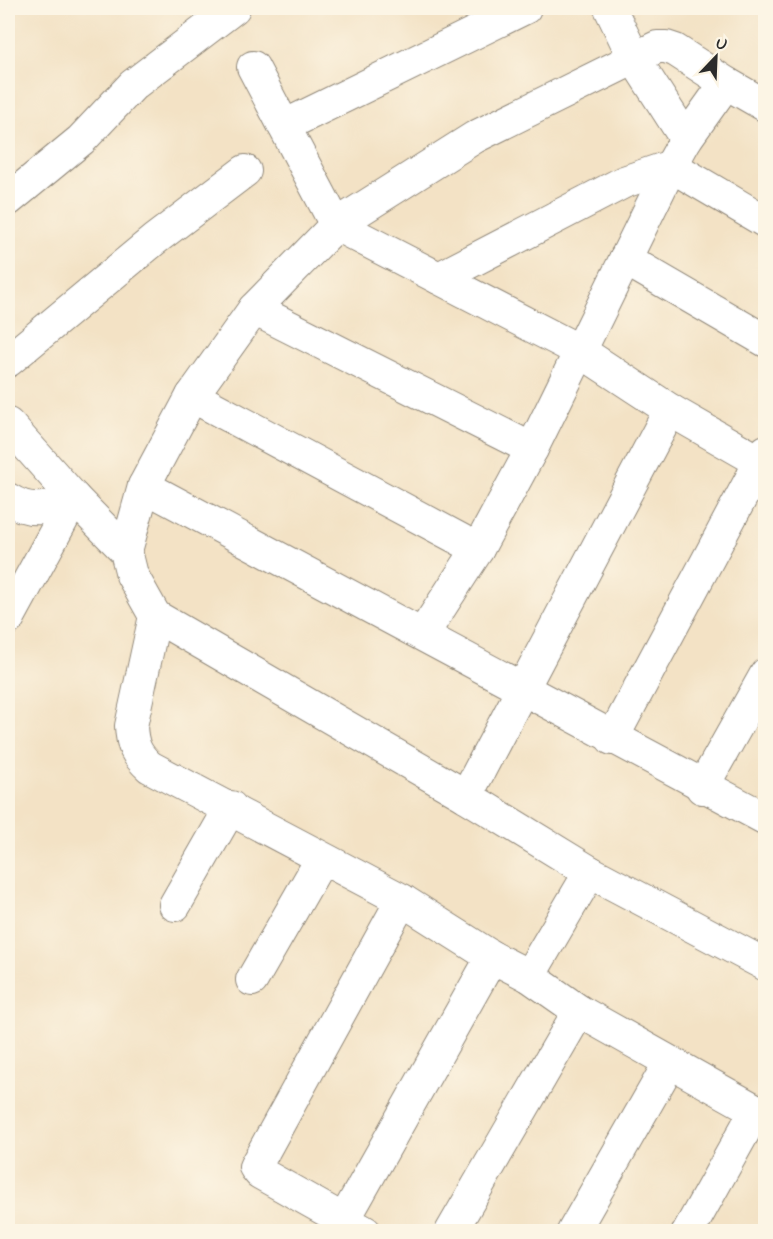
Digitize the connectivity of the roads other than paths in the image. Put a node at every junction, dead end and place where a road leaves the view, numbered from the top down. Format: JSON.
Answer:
{"nodes":[{"id":1,"x":234,"y":8,"type":"edge"},
{"id":2,"x":525,"y":8,"type":"edge"},
{"id":3,"x":610,"y":8,"type":"edge"},
{"id":4,"x":634,"y":58,"type":"junction"},
{"id":5,"x":253,"y":68,"type":"dead end"},
{"id":6,"x":726,"y":83,"type":"junction"},
{"id":7,"x":765,"y":106,"type":"edge"},
{"id":8,"x":284,"y":126,"type":"junction"},
{"id":9,"x":686,"y":139,"type":"junction"},
{"id":10,"x":671,"y":166,"type":"junction"},
{"id":11,"x":244,"y":171,"type":"dead end"},
{"id":12,"x":8,"y":200,"type":"edge"},
{"id":13,"x":765,"y":222,"type":"edge"},
{"id":14,"x":336,"y":225,"type":"junction"},
{"id":15,"x":625,"y":259,"type":"junction"},
{"id":16,"x":439,"y":278,"type":"junction"},
{"id":17,"x":254,"y":309,"type":"junction"},
{"id":18,"x":765,"y":340,"type":"edge"},
{"id":19,"x":580,"y":351,"type":"junction"},
{"id":20,"x":8,"y":361,"type":"edge"},
{"id":21,"x":192,"y":396,"type":"junction"},
{"id":22,"x":670,"y":410,"type":"junction"},
{"id":23,"x":8,"y":424,"type":"edge"},
{"id":24,"x":532,"y":449,"type":"junction"},
{"id":25,"x":763,"y":459,"type":"edge"},
{"id":26,"x":144,"y":486,"type":"junction"},
{"id":27,"x":74,"y":498,"type":"junction"},
{"id":28,"x":8,"y":499,"type":"edge"},
{"id":29,"x":478,"y":549,"type":"junction"},
{"id":30,"x":126,"y":551,"type":"junction"},
{"id":31,"x":155,"y":616,"type":"junction"},
{"id":32,"x":8,"y":619,"type":"edge"},
{"id":33,"x":423,"y":634,"type":"junction"},
{"id":34,"x":765,"y":674,"type":"edge"},
{"id":35,"x":524,"y":688,"type":"junction"},
{"id":36,"x":612,"y":739,"type":"junction"},
{"id":37,"x":702,"y":788,"type":"junction"},
{"id":38,"x":466,"y":796,"type":"junction"},
{"id":39,"x":231,"y":807,"type":"junction"},
{"id":40,"x":765,"y":819,"type":"edge"},
{"id":41,"x":321,"y":860,"type":"junction"},
{"id":42,"x":590,"y":872,"type":"junction"},
{"id":43,"x":402,"y":900,"type":"junction"},
{"id":44,"x":175,"y":906,"type":"dead end"},
{"id":45,"x":492,"y":957,"type":"junction"},
{"id":46,"x":765,"y":965,"type":"edge"},
{"id":47,"x":529,"y":976,"type":"junction"},
{"id":48,"x":252,"y":980,"type":"dead end"},
{"id":49,"x":579,"y":1011,"type":"junction"},
{"id":50,"x":669,"y":1064,"type":"junction"},
{"id":51,"x":760,"y":1113,"type":"edge"},
{"id":52,"x":355,"y":1226,"type":"edge"},
{"id":53,"x":451,"y":1232,"type":"edge"},
{"id":54,"x":573,"y":1232,"type":"edge"},
{"id":55,"x":688,"y":1232,"type":"edge"}],
"edges":[{"from":1,"to":12,"type":"street"},
{"from":2,"to":8,"type":"street"},
{"from":3,"to":4,"type":"street"},
{"from":4,"to":6,"type":"street"},
{"from":4,"to":9,"type":"street"},
{"from":4,"to":14,"type":"street"},
{"from":5,"to":8,"type":"street"},
{"from":6,"to":7,"type":"street"},
{"from":6,"to":9,"type":"street"},
{"from":8,"to":14,"type":"street"},
{"from":9,"to":10,"type":"street"},
{"from":10,"to":13,"type":"street"},
{"from":10,"to":15,"type":"street"},
{"from":10,"to":16,"type":"street"},
{"from":11,"to":20,"type":"street"},
{"from":14,"to":16,"type":"street"},
{"from":14,"to":17,"type":"street"},
{"from":15,"to":18,"type":"street"},
{"from":15,"to":19,"type":"street"},
{"from":16,"to":19,"type":"street"},
{"from":17,"to":21,"type":"street"},
{"from":17,"to":24,"type":"street"},
{"from":19,"to":22,"type":"street"},
{"from":19,"to":24,"type":"street"},
{"from":21,"to":26,"type":"street"},
{"from":21,"to":29,"type":"street"},
{"from":22,"to":25,"type":"street"},
{"from":22,"to":35,"type":"street"},
{"from":23,"to":27,"type":"street"},
{"from":24,"to":29,"type":"street"},
{"from":25,"to":36,"type":"street"},
{"from":26,"to":30,"type":"street"},
{"from":26,"to":33,"type":"street"},
{"from":27,"to":28,"type":"street"},
{"from":27,"to":30,"type":"street"},
{"from":27,"to":32,"type":"street"},
{"from":29,"to":33,"type":"street"},
{"from":30,"to":31,"type":"street"},
{"from":31,"to":38,"type":"street"},
{"from":31,"to":39,"type":"street"},
{"from":33,"to":35,"type":"street"},
{"from":34,"to":37,"type":"street"},
{"from":35,"to":36,"type":"street"},
{"from":35,"to":38,"type":"street"},
{"from":36,"to":37,"type":"street"},
{"from":37,"to":40,"type":"street"},
{"from":38,"to":42,"type":"street"},
{"from":39,"to":41,"type":"street"},
{"from":39,"to":44,"type":"street"},
{"from":41,"to":43,"type":"street"},
{"from":41,"to":48,"type":"street"},
{"from":42,"to":46,"type":"street"},
{"from":42,"to":47,"type":"street"},
{"from":43,"to":45,"type":"street"},
{"from":43,"to":52,"type":"street"},
{"from":45,"to":47,"type":"street"},
{"from":45,"to":52,"type":"street"},
{"from":47,"to":49,"type":"street"},
{"from":49,"to":50,"type":"street"},
{"from":49,"to":53,"type":"street"},
{"from":50,"to":51,"type":"street"},
{"from":50,"to":54,"type":"street"},
{"from":51,"to":55,"type":"street"}]}
